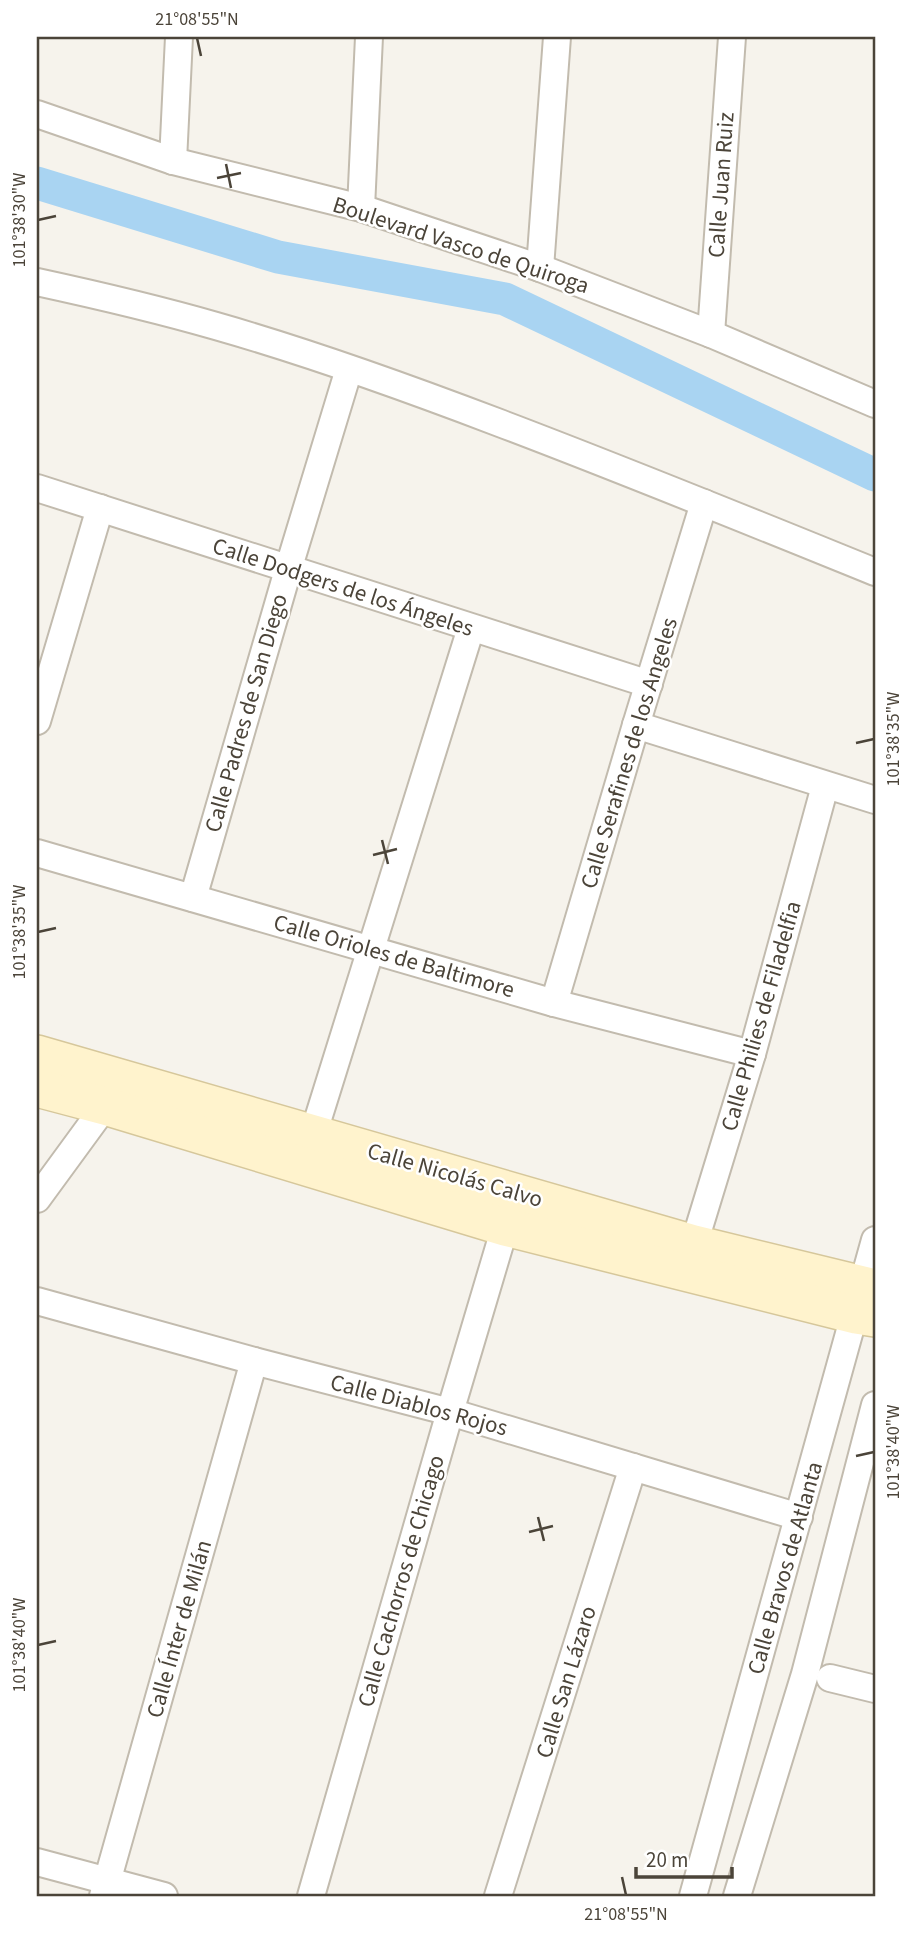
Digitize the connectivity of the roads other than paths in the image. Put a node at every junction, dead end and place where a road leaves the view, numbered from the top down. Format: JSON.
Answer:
{"nodes":[{"id":1,"x":179,"y":37,"type":"edge"},
{"id":2,"x":369,"y":37,"type":"edge"},
{"id":3,"x":557,"y":37,"type":"edge"},
{"id":4,"x":732,"y":37,"type":"edge"},
{"id":5,"x":37,"y":114,"type":"edge"},
{"id":6,"x":173,"y":161,"type":"junction"},
{"id":7,"x":360,"y":208,"type":"junction"},
{"id":8,"x":540,"y":268,"type":"junction"},
{"id":9,"x":37,"y":282,"type":"edge"},
{"id":10,"x":711,"y":334,"type":"junction"},
{"id":11,"x":349,"y":369,"type":"junction"},
{"id":12,"x":875,"y":404,"type":"edge"},
{"id":13,"x":37,"y":488,"type":"edge"},
{"id":14,"x":704,"y":503,"type":"junction"},
{"id":15,"x":100,"y":508,"type":"junction"},
{"id":16,"x":288,"y":569,"type":"junction"},
{"id":17,"x":875,"y":572,"type":"edge"},
{"id":18,"x":471,"y":628,"type":"junction"},
{"id":19,"x":649,"y":684,"type":"junction"},
{"id":20,"x":37,"y":721,"type":"edge"},
{"id":21,"x":636,"y":725,"type":"junction"},
{"id":22,"x":825,"y":786,"type":"junction"},
{"id":23,"x":875,"y":800,"type":"edge"},
{"id":24,"x":37,"y":853,"type":"edge"},
{"id":25,"x":193,"y":898,"type":"junction"},
{"id":26,"x":370,"y":948,"type":"junction"},
{"id":27,"x":554,"y":1003,"type":"junction"},
{"id":28,"x":37,"y":1054,"type":"edge"},
{"id":29,"x":752,"y":1054,"type":"junction"},
{"id":30,"x":37,"y":1088,"type":"edge"},
{"id":31,"x":105,"y":1106,"type":"junction"},
{"id":32,"x":308,"y":1150,"type":"junction"},
{"id":33,"x":37,"y":1199,"type":"edge"},
{"id":34,"x":505,"y":1227,"type":"junction"},
{"id":35,"x":875,"y":1240,"type":"edge"},
{"id":36,"x":694,"y":1244,"type":"junction"},
{"id":37,"x":37,"y":1301,"type":"edge"},
{"id":38,"x":867,"y":1301,"type":"edge"},
{"id":39,"x":254,"y":1361,"type":"junction"},
{"id":40,"x":875,"y":1405,"type":"edge"},
{"id":41,"x":450,"y":1412,"type":"junction"},
{"id":42,"x":633,"y":1467,"type":"junction"},
{"id":43,"x":799,"y":1517,"type":"junction"},
{"id":44,"x":831,"y":1678,"type":"dead end"},
{"id":45,"x":875,"y":1689,"type":"edge"},
{"id":46,"x":37,"y":1862,"type":"edge"},
{"id":47,"x":105,"y":1889,"type":"edge"},
{"id":48,"x":164,"y":1896,"type":"edge"},
{"id":49,"x":311,"y":1896,"type":"edge"},
{"id":50,"x":498,"y":1896,"type":"edge"},
{"id":51,"x":693,"y":1896,"type":"edge"},
{"id":52,"x":737,"y":1896,"type":"edge"}],
"edges":[{"from":1,"to":6,"type":"street"},
{"from":2,"to":7,"type":"street"},
{"from":3,"to":8,"type":"street"},
{"from":4,"to":10,"type":"street","name":"Calle Juan Ruiz"},
{"from":5,"to":6,"type":"street","name":"Boulevard Vasco de Quiroga"},
{"from":6,"to":7,"type":"street","name":"Boulevard Vasco de Quiroga"},
{"from":7,"to":8,"type":"street","name":"Boulevard Vasco de Quiroga"},
{"from":8,"to":10,"type":"street","name":"Boulevard Vasco de Quiroga"},
{"from":9,"to":11,"type":"street"},
{"from":10,"to":12,"type":"street","name":"Boulevard Vasco de Quiroga"},
{"from":11,"to":14,"type":"street"},
{"from":11,"to":16,"type":"street","name":"Calle Padres de San Diego"},
{"from":13,"to":15,"type":"street","name":"Calle Dodgers de los Ángeles"},
{"from":14,"to":17,"type":"street"},
{"from":14,"to":19,"type":"street","name":"Calle Serafines de los Angeles"},
{"from":15,"to":16,"type":"street","name":"Calle Dodgers de los Ángeles"},
{"from":15,"to":20,"type":"street"},
{"from":16,"to":18,"type":"street","name":"Calle Dodgers de los Ángeles"},
{"from":16,"to":25,"type":"street","name":"Calle Padres de San Diego"},
{"from":18,"to":19,"type":"street","name":"Calle Dodgers de los Ángeles"},
{"from":18,"to":26,"type":"street"},
{"from":19,"to":21,"type":"street","name":"Calle Serafines de los Angeles"},
{"from":21,"to":22,"type":"street"},
{"from":21,"to":27,"type":"street","name":"Calle Serafines de los Angeles"},
{"from":22,"to":23,"type":"street"},
{"from":22,"to":29,"type":"street","name":"Calle Philies de Filadelfia"},
{"from":24,"to":25,"type":"street","name":"Calle Orioles de Baltimore"},
{"from":25,"to":26,"type":"street","name":"Calle Orioles de Baltimore"},
{"from":26,"to":27,"type":"street","name":"Calle Orioles de Baltimore"},
{"from":26,"to":32,"type":"street"},
{"from":27,"to":29,"type":"street","name":"Calle Orioles de Baltimore"},
{"from":28,"to":32,"type":"street","name":"Calle Nicolás Calvo"},
{"from":29,"to":36,"type":"street","name":"Calle Philies de Filadelfia"},
{"from":30,"to":31,"type":"street","name":"Calle Nicolás Calvo"},
{"from":31,"to":32,"type":"street","name":"Calle Nicolás Calvo"},
{"from":31,"to":33,"type":"street"},
{"from":32,"to":34,"type":"street","name":"Calle Nicolás Calvo"},
{"from":32,"to":36,"type":"street","name":"Calle Nicolás Calvo"},
{"from":34,"to":38,"type":"street","name":"Calle Nicolás Calvo"},
{"from":34,"to":41,"type":"street","name":"Calle Cachorros de Chicago"},
{"from":35,"to":38,"type":"street","name":"Calle Bravos de Atlanta"},
{"from":36,"to":38,"type":"street","name":"Calle Nicolás Calvo"},
{"from":37,"to":39,"type":"street","name":"Calle Diablos Rojos"},
{"from":38,"to":43,"type":"street","name":"Calle Bravos de Atlanta"},
{"from":39,"to":41,"type":"street","name":"Calle Diablos Rojos"},
{"from":39,"to":47,"type":"street","name":"Calle Ínter de Milán"},
{"from":40,"to":52,"type":"street","name":"Calle Bravos de Atlanta"},
{"from":41,"to":42,"type":"street","name":"Calle Diablos Rojos"},
{"from":41,"to":49,"type":"street","name":"Calle Cachorros de Chicago"},
{"from":42,"to":43,"type":"street","name":"Calle Diablos Rojos"},
{"from":42,"to":50,"type":"street","name":"Calle San Lázaro"},
{"from":43,"to":51,"type":"street","name":"Calle Bravos de Atlanta"},
{"from":44,"to":45,"type":"street"},
{"from":46,"to":47,"type":"street"},
{"from":47,"to":48,"type":"street"}]}
